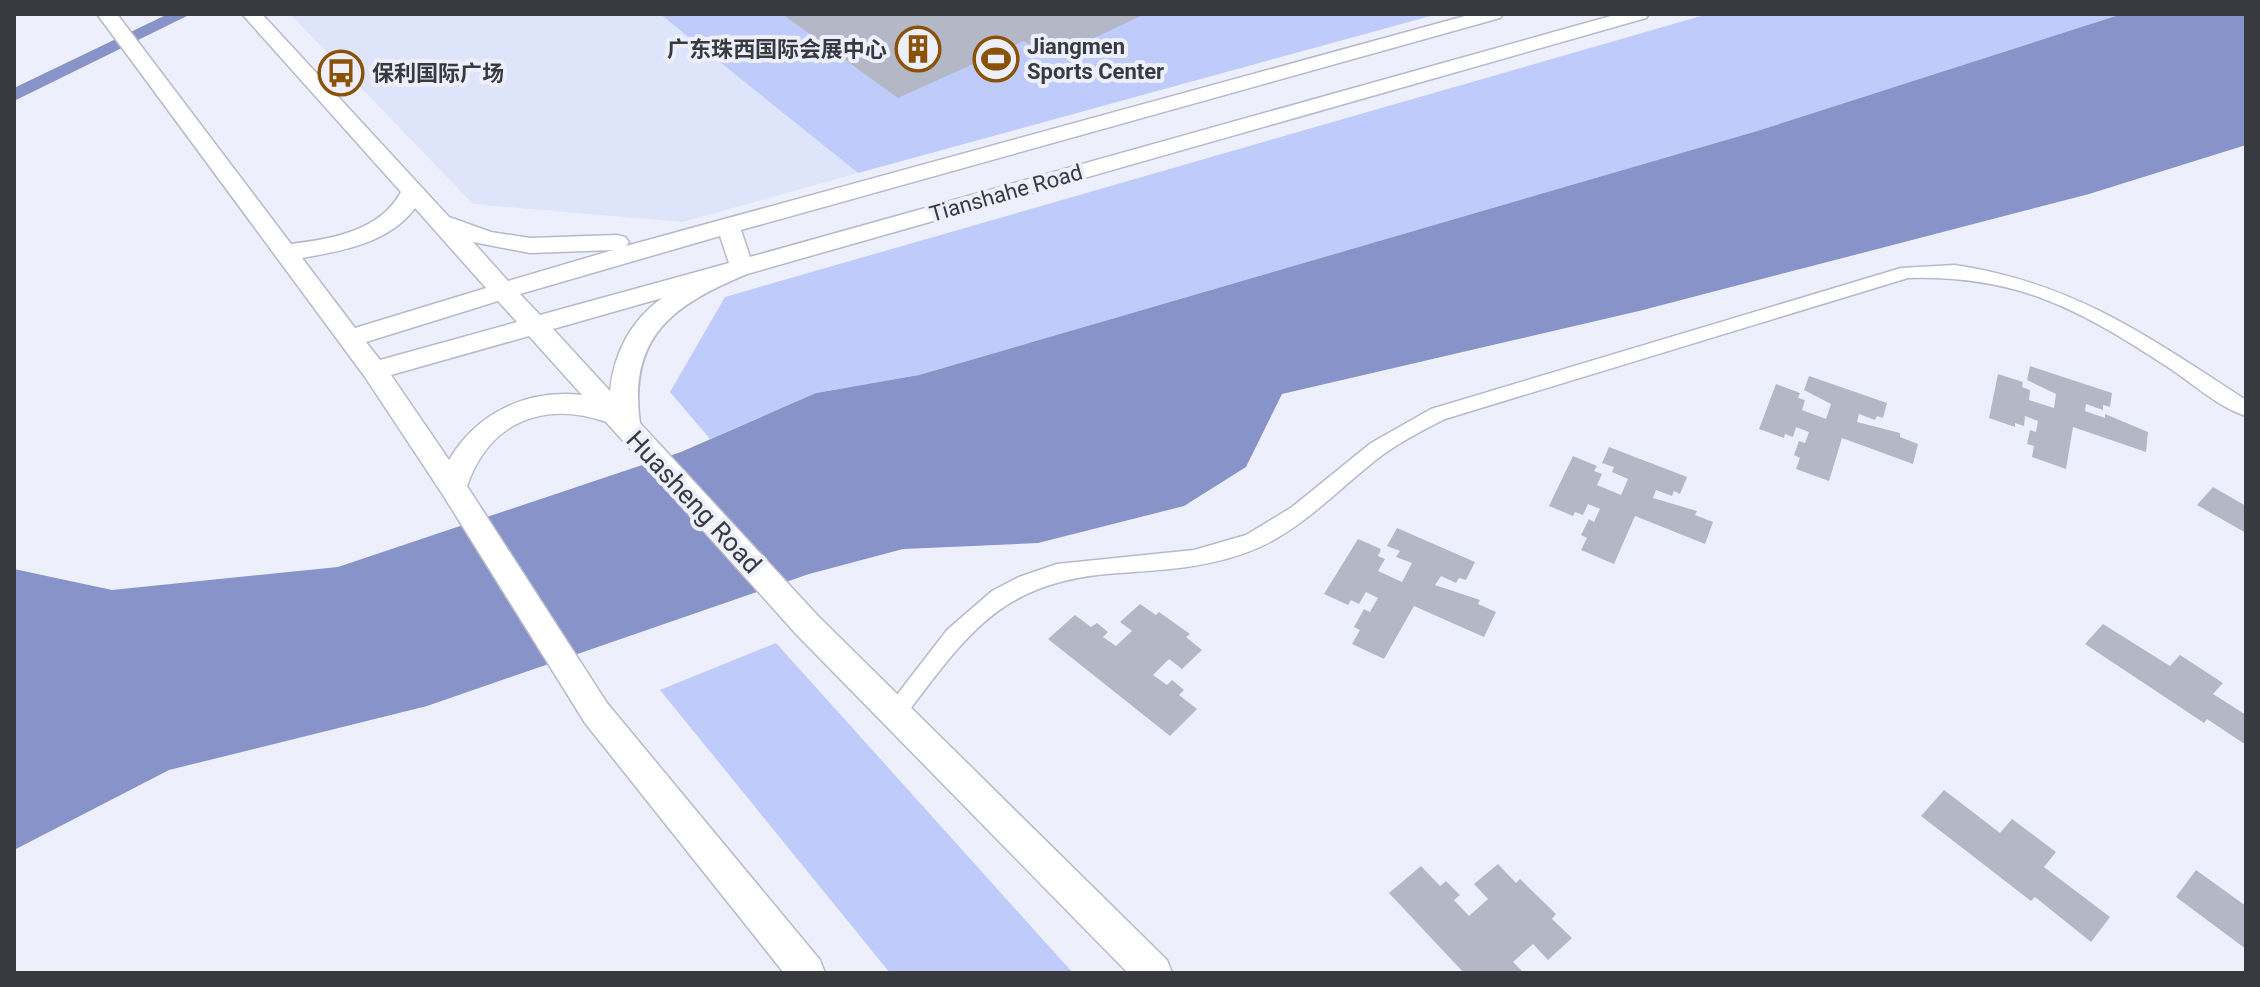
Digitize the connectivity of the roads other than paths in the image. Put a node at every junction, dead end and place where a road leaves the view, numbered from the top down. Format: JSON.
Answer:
{"nodes":[{"id":1,"x":252,"y":14,"type":"edge"},
{"id":2,"x":1493,"y":14,"type":"edge"},
{"id":3,"x":1639,"y":14,"type":"edge"},
{"id":4,"x":111,"y":20,"type":"edge"},
{"id":5,"x":412,"y":191,"type":"junction"},
{"id":6,"x":436,"y":218,"type":"junction"},
{"id":7,"x":728,"y":226,"type":"junction"},
{"id":8,"x":705,"y":232,"type":"junction"},
{"id":9,"x":284,"y":252,"type":"junction"},
{"id":10,"x":742,"y":267,"type":"junction"},
{"id":11,"x":502,"y":290,"type":"junction"},
{"id":12,"x":532,"y":324,"type":"junction"},
{"id":13,"x":349,"y":339,"type":"junction"},
{"id":14,"x":374,"y":371,"type":"junction"},
{"id":15,"x":2246,"y":409,"type":"edge"},
{"id":16,"x":627,"y":429,"type":"junction"},
{"id":17,"x":453,"y":487,"type":"junction"},
{"id":18,"x":894,"y":713,"type":"junction"},
{"id":19,"x":807,"y":973,"type":"edge"},
{"id":20,"x":1154,"y":973,"type":"edge"}],
"edges":[{"from":1,"to":5,"type":"main road","name":"Huasheng Road"},
{"from":2,"to":7,"type":"main road","name":"Tianshahe Road"},
{"from":3,"to":10,"type":"main road","name":"Tianshahe Road"},
{"from":4,"to":9,"type":"main road"},
{"from":5,"to":6,"type":"main road","name":"Huasheng Road"},
{"from":5,"to":9,"type":"main road"},
{"from":6,"to":8,"type":"main road"},
{"from":6,"to":11,"type":"main road","name":"Huasheng Road"},
{"from":7,"to":8,"type":"main road","name":"Tianshahe Road"},
{"from":7,"to":10,"type":"main road"},
{"from":8,"to":11,"type":"main road","name":"Tianshahe Road"},
{"from":9,"to":13,"type":"main road"},
{"from":10,"to":12,"type":"main road","name":"Tianshahe Road"},
{"from":10,"to":16,"type":"main road"},
{"from":11,"to":12,"type":"main road","name":"Huasheng Road"},
{"from":11,"to":13,"type":"main road","name":"Tianshahe Road"},
{"from":12,"to":14,"type":"main road","name":"Tianshahe Road"},
{"from":12,"to":16,"type":"main road","name":"Huasheng Road"},
{"from":13,"to":14,"type":"main road"},
{"from":14,"to":17,"type":"main road"},
{"from":15,"to":18,"type":"street"},
{"from":16,"to":17,"type":"main road"},
{"from":16,"to":18,"type":"main road","name":"Huasheng Road"},
{"from":17,"to":19,"type":"main road"},
{"from":18,"to":20,"type":"main road","name":"Huasheng Road"}]}
